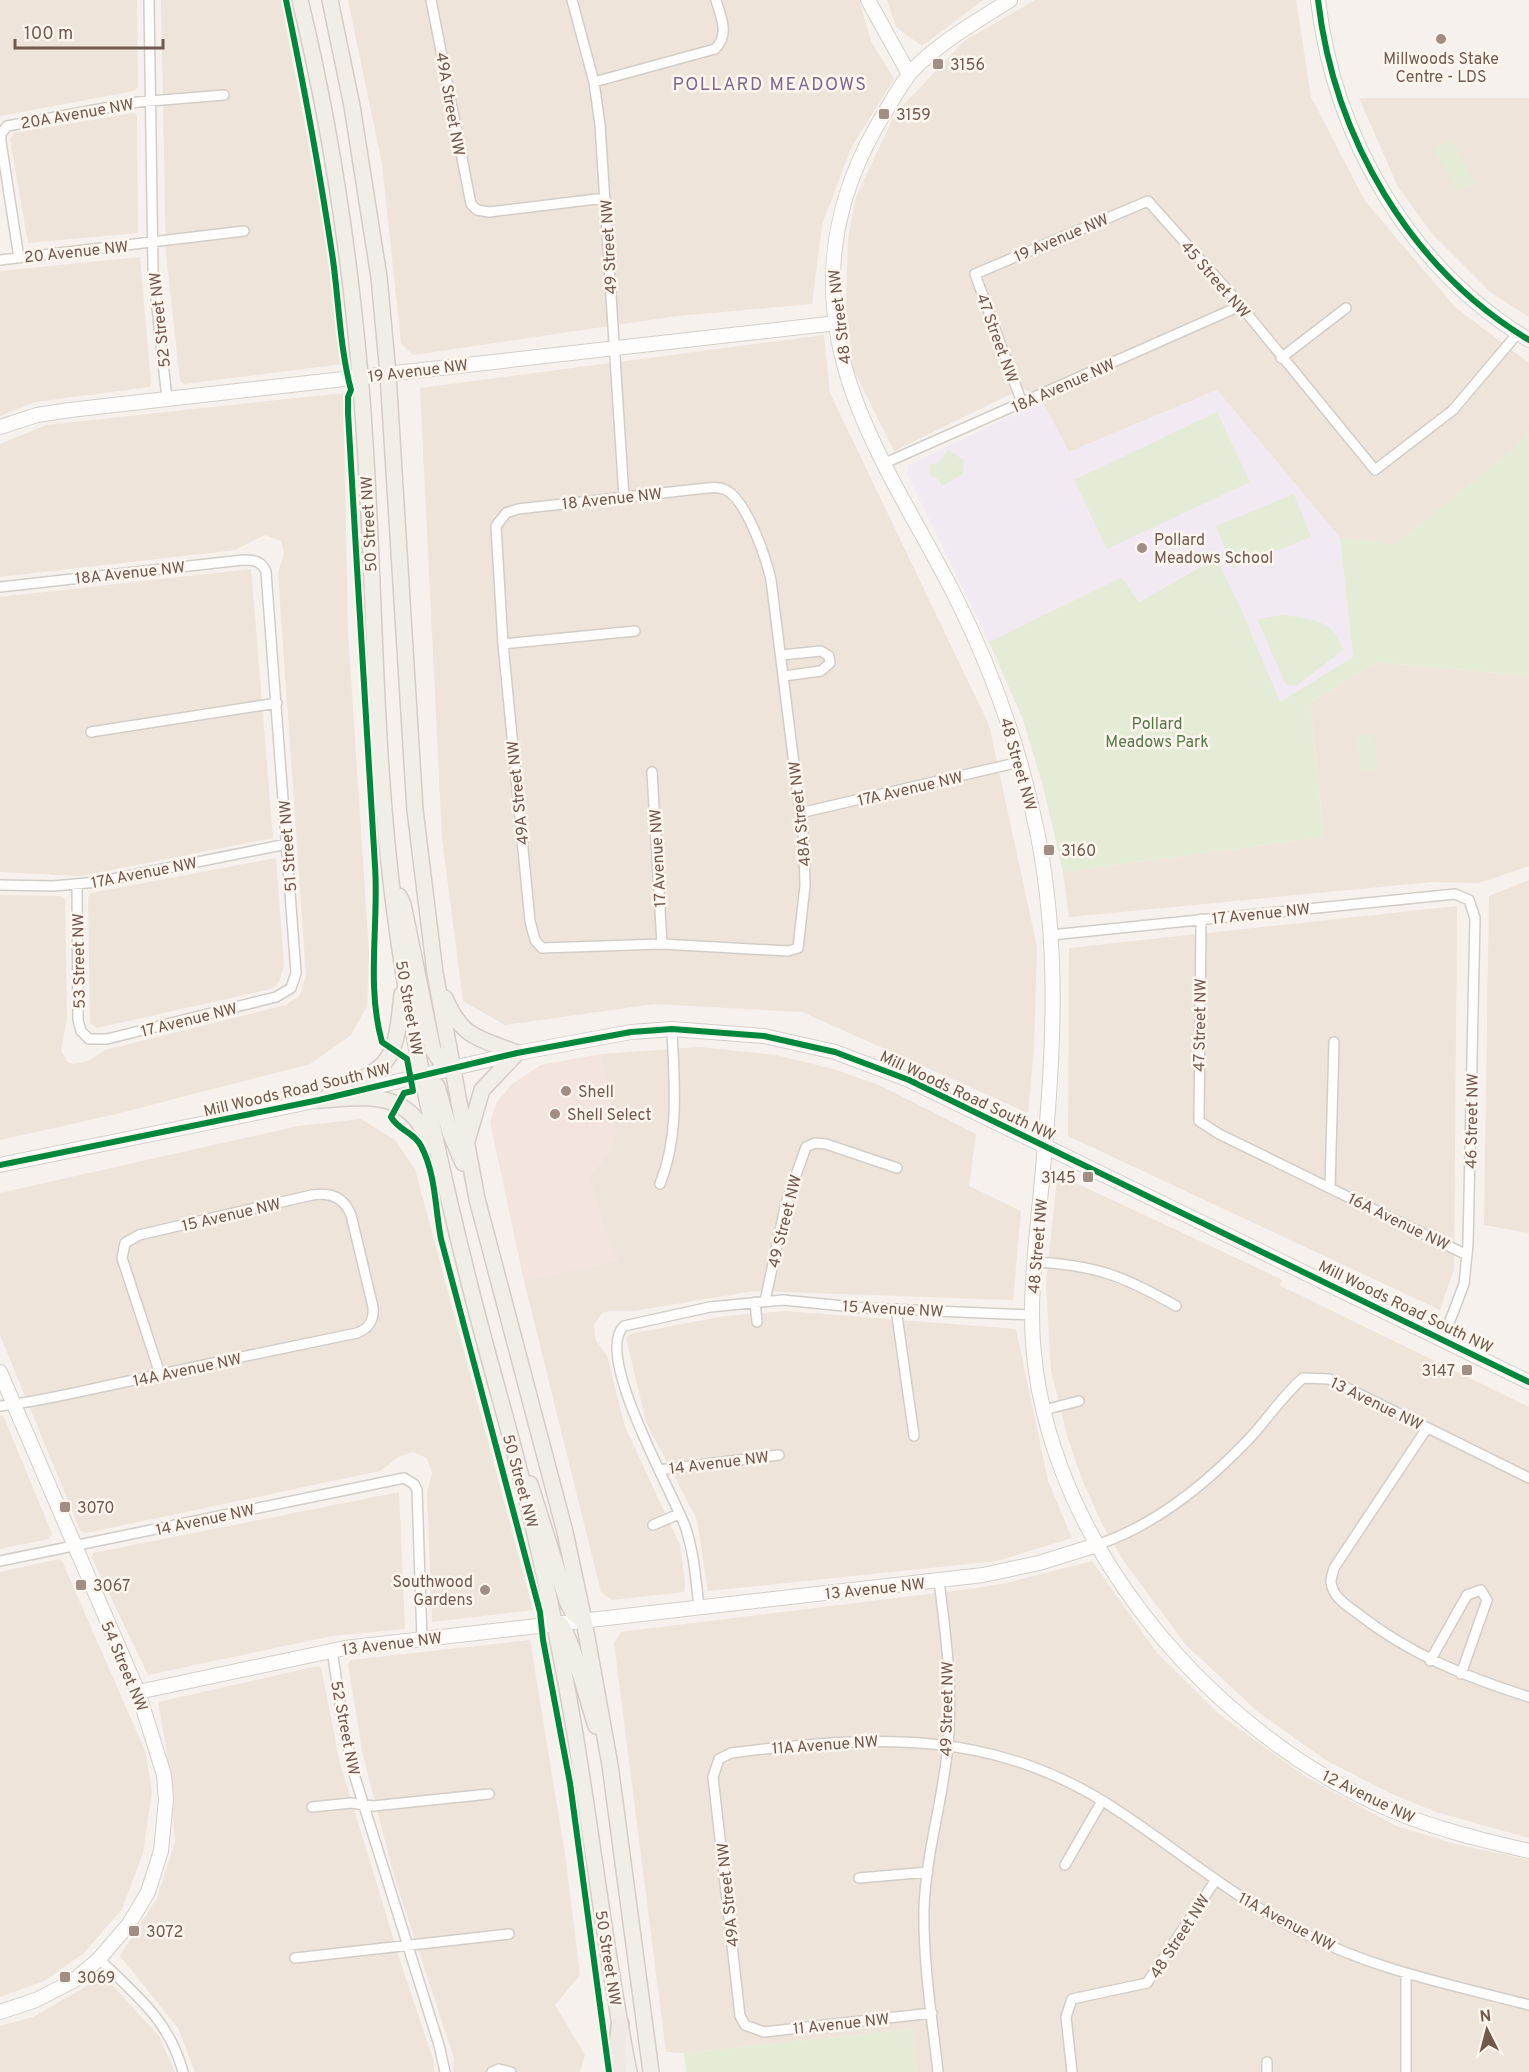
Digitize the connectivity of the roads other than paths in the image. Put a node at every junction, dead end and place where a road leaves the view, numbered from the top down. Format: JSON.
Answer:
{"nodes":[{"id":1,"x":149,"y":0,"type":"edge"},
{"id":2,"x":300,"y":0,"type":"edge"},
{"id":3,"x":330,"y":0,"type":"edge"},
{"id":4,"x":431,"y":0,"type":"edge"},
{"id":5,"x":572,"y":0,"type":"edge"},
{"id":6,"x":716,"y":0,"type":"edge"},
{"id":7,"x":868,"y":0,"type":"edge"},
{"id":8,"x":1010,"y":0,"type":"edge"},
{"id":9,"x":1318,"y":0,"type":"edge"},
{"id":10,"x":909,"y":74,"type":"junction"},
{"id":11,"x":594,"y":82,"type":"junction"},
{"id":12,"x":224,"y":95,"type":"dead end"},
{"id":13,"x":151,"y":102,"type":"junction"},
{"id":14,"x":605,"y":198,"type":"junction"},
{"id":15,"x":1148,"y":201,"type":"joint"},
{"id":16,"x":244,"y":231,"type":"dead end"},
{"id":17,"x":152,"y":241,"type":"junction"},
{"id":18,"x":19,"y":258,"type":"junction"},
{"id":19,"x":0,"y":260,"type":"edge"},
{"id":20,"x":975,"y":274,"type":"joint"},
{"id":21,"x":1240,"y":306,"type":"junction"},
{"id":22,"x":1346,"y":308,"type":"dead end"},
{"id":23,"x":837,"y":323,"type":"junction"},
{"id":24,"x":1523,"y":336,"type":"edge"},
{"id":25,"x":614,"y":347,"type":"junction"},
{"id":26,"x":1281,"y":358,"type":"junction"},
{"id":27,"x":388,"y":374,"type":"junction"},
{"id":28,"x":360,"y":377,"type":"junction"},
{"id":29,"x":167,"y":399,"type":"junction"},
{"id":30,"x":1022,"y":403,"type":"junction"},
{"id":31,"x":0,"y":427,"type":"edge"},
{"id":32,"x":885,"y":463,"type":"junction"},
{"id":33,"x":725,"y":489,"type":"joint"},
{"id":34,"x":624,"y":497,"type":"junction"},
{"id":35,"x":502,"y":516,"type":"joint"},
{"id":36,"x":260,"y":563,"type":"joint"},
{"id":37,"x":0,"y":587,"type":"edge"},
{"id":38,"x":634,"y":631,"type":"dead end"},
{"id":39,"x":503,"y":644,"type":"junction"},
{"id":40,"x":781,"y":655,"type":"junction"},
{"id":41,"x":784,"y":676,"type":"junction"},
{"id":42,"x":277,"y":703,"type":"junction"},
{"id":43,"x":91,"y":732,"type":"dead end"},
{"id":44,"x":1020,"y":762,"type":"junction"},
{"id":45,"x":652,"y":772,"type":"dead end"},
{"id":46,"x":800,"y":813,"type":"junction"},
{"id":47,"x":287,"y":844,"type":"junction"},
{"id":48,"x":391,"y":883,"type":"junction"},
{"id":49,"x":0,"y":885,"type":"edge"},
{"id":50,"x":77,"y":885,"type":"junction"},
{"id":51,"x":1469,"y":900,"type":"joint"},
{"id":52,"x":1201,"y":919,"type":"junction"},
{"id":53,"x":1051,"y":935,"type":"junction"},
{"id":54,"x":662,"y":944,"type":"junction"},
{"id":55,"x":435,"y":973,"type":"junction"},
{"id":56,"x":404,"y":974,"type":"junction"},
{"id":57,"x":291,"y":988,"type":"joint"},
{"id":58,"x":672,"y":1029,"type":"junction"},
{"id":59,"x":85,"y":1036,"type":"joint"},
{"id":60,"x":1334,"y":1042,"type":"dead end"},
{"id":61,"x":517,"y":1053,"type":"junction"},
{"id":62,"x":452,"y":1068,"type":"junction"},
{"id":63,"x":422,"y":1074,"type":"junction"},
{"id":64,"x":319,"y":1100,"type":"junction"},
{"id":65,"x":1206,"y":1127,"type":"joint"},
{"id":66,"x":466,"y":1144,"type":"junction"},
{"id":67,"x":1045,"y":1146,"type":"junction"},
{"id":68,"x":0,"y":1165,"type":"edge"},
{"id":69,"x":897,"y":1168,"type":"dead end"},
{"id":70,"x":660,"y":1184,"type":"dead end"},
{"id":71,"x":1330,"y":1187,"type":"junction"},
{"id":72,"x":477,"y":1199,"type":"junction"},
{"id":73,"x":450,"y":1200,"type":"junction"},
{"id":74,"x":1467,"y":1255,"type":"junction"},
{"id":75,"x":1035,"y":1262,"type":"junction"},
{"id":76,"x":760,"y":1301,"type":"junction"},
{"id":77,"x":1176,"y":1306,"type":"dead end"},
{"id":78,"x":896,"y":1309,"type":"junction"},
{"id":79,"x":1032,"y":1315,"type":"junction"},
{"id":80,"x":757,"y":1322,"type":"dead end"},
{"id":81,"x":371,"y":1323,"type":"joint"},
{"id":82,"x":1443,"y":1339,"type":"junction"},
{"id":83,"x":0,"y":1372,"type":"edge"},
{"id":84,"x":160,"y":1374,"type":"junction"},
{"id":85,"x":1529,"y":1382,"type":"edge"},
{"id":86,"x":1079,"y":1401,"type":"dead end"},
{"id":87,"x":7,"y":1406,"type":"edge"},
{"id":88,"x":1044,"y":1410,"type":"junction"},
{"id":89,"x":1426,"y":1428,"type":"junction"},
{"id":90,"x":914,"y":1436,"type":"dead end"},
{"id":91,"x":513,"y":1452,"type":"junction"},
{"id":92,"x":779,"y":1455,"type":"dead end"},
{"id":93,"x":659,"y":1470,"type":"junction"},
{"id":94,"x":1529,"y":1478,"type":"edge"},
{"id":95,"x":680,"y":1514,"type":"junction"},
{"id":96,"x":652,"y":1525,"type":"dead end"},
{"id":97,"x":1097,"y":1545,"type":"junction"},
{"id":98,"x":73,"y":1546,"type":"junction"},
{"id":99,"x":0,"y":1561,"type":"edge"},
{"id":100,"x":939,"y":1581,"type":"junction"},
{"id":101,"x":699,"y":1608,"type":"junction"},
{"id":102,"x":584,"y":1621,"type":"junction"},
{"id":103,"x":554,"y":1624,"type":"junction"},
{"id":104,"x":422,"y":1639,"type":"junction"},
{"id":105,"x":332,"y":1650,"type":"junction"},
{"id":106,"x":1430,"y":1660,"type":"junction"},
{"id":107,"x":1461,"y":1674,"type":"junction"},
{"id":108,"x":138,"y":1692,"type":"junction"},
{"id":109,"x":1529,"y":1697,"type":"edge"},
{"id":110,"x":1254,"y":1727,"type":"joint"},
{"id":111,"x":948,"y":1744,"type":"junction"},
{"id":112,"x":719,"y":1759,"type":"joint"},
{"id":113,"x":610,"y":1765,"type":"junction"},
{"id":114,"x":489,"y":1794,"type":"dead end"},
{"id":115,"x":1102,"y":1801,"type":"junction"},
{"id":116,"x":362,"y":1805,"type":"junction"},
{"id":117,"x":312,"y":1807,"type":"dead end"},
{"id":118,"x":1529,"y":1851,"type":"edge"},
{"id":119,"x":1065,"y":1865,"type":"dead end"},
{"id":120,"x":928,"y":1872,"type":"junction"},
{"id":121,"x":859,"y":1878,"type":"dead end"},
{"id":122,"x":1215,"y":1881,"type":"junction"},
{"id":123,"x":509,"y":1935,"type":"dead end"},
{"id":124,"x":408,"y":1946,"type":"junction"},
{"id":125,"x":295,"y":1958,"type":"dead end"},
{"id":126,"x":99,"y":1959,"type":"junction"},
{"id":127,"x":1406,"y":1974,"type":"junction"},
{"id":128,"x":1529,"y":2005,"type":"edge"},
{"id":129,"x":0,"y":2012,"type":"edge"},
{"id":130,"x":932,"y":2013,"type":"junction"},
{"id":131,"x":620,"y":2024,"type":"junction"},
{"id":132,"x":751,"y":2028,"type":"joint"},
{"id":133,"x":1267,"y":2062,"type":"dead end"},
{"id":134,"x":183,"y":2072,"type":"edge"},
{"id":135,"x":445,"y":2072,"type":"edge"},
{"id":136,"x":492,"y":2072,"type":"edge"},
{"id":137,"x":511,"y":2072,"type":"edge"},
{"id":138,"x":618,"y":2072,"type":"edge"},
{"id":139,"x":629,"y":2072,"type":"edge"},
{"id":140,"x":651,"y":2072,"type":"edge"},
{"id":141,"x":938,"y":2072,"type":"edge"},
{"id":142,"x":1072,"y":2072,"type":"edge"},
{"id":143,"x":1268,"y":2072,"type":"edge"},
{"id":144,"x":1406,"y":2072,"type":"edge"}],
"edges":[{"from":1,"to":13,"type":"street","name":"52 Street NW"},
{"from":2,"to":28,"type":"main road","name":"50 Street NW"},
{"from":3,"to":27,"type":"main road","name":"50 Street NW"},
{"from":4,"to":14,"type":"street","name":"49A Street NW"},
{"from":5,"to":11,"type":"street","name":"49 Street NW"},
{"from":6,"to":11,"type":"street"},
{"from":7,"to":10,"type":"street"},
{"from":8,"to":10,"type":"street"},
{"from":9,"to":24,"type":"street"},
{"from":10,"to":23,"type":"street","name":"48 Street NW"},
{"from":11,"to":14,"type":"street","name":"49 Street NW"},
{"from":12,"to":13,"type":"street"},
{"from":13,"to":17,"type":"street","name":"52 Street NW"},
{"from":13,"to":18,"type":"street","name":"20A Avenue NW"},
{"from":14,"to":25,"type":"street","name":"49 Street NW"},
{"from":15,"to":20,"type":"street","name":"19 Avenue NW"},
{"from":15,"to":21,"type":"street","name":"45 Street NW"},
{"from":16,"to":17,"type":"street"},
{"from":17,"to":18,"type":"street","name":"20 Avenue NW"},
{"from":17,"to":29,"type":"street","name":"52 Street NW"},
{"from":18,"to":19,"type":"street","name":"20 Avenue NW"},
{"from":20,"to":30,"type":"street","name":"47 Street NW"},
{"from":21,"to":26,"type":"street","name":"45 Street NW"},
{"from":21,"to":30,"type":"street","name":"18A Avenue NW"},
{"from":22,"to":26,"type":"street"},
{"from":23,"to":25,"type":"street","name":"19 Avenue NW"},
{"from":23,"to":32,"type":"street","name":"48 Street NW"},
{"from":24,"to":26,"type":"street","name":"45 Street NW"},
{"from":25,"to":27,"type":"street","name":"19 Avenue NW"},
{"from":25,"to":34,"type":"street","name":"49 Street NW"},
{"from":27,"to":28,"type":"street","name":"19 Avenue NW"},
{"from":27,"to":55,"type":"main road","name":"50 Street NW"},
{"from":28,"to":29,"type":"street","name":"19 Avenue NW"},
{"from":28,"to":48,"type":"main road","name":"50 Street NW"},
{"from":29,"to":31,"type":"street","name":"19 Avenue NW"},
{"from":30,"to":32,"type":"street","name":"18A Avenue NW"},
{"from":32,"to":44,"type":"street","name":"48 Street NW"},
{"from":33,"to":34,"type":"street","name":"18 Avenue NW"},
{"from":33,"to":40,"type":"street","name":"48A Street NW"},
{"from":34,"to":35,"type":"street","name":"18 Avenue NW"},
{"from":35,"to":39,"type":"street","name":"49A Street NW"},
{"from":36,"to":37,"type":"street","name":"18A Avenue NW"},
{"from":36,"to":42,"type":"street","name":"51 Street NW"},
{"from":38,"to":39,"type":"street"},
{"from":39,"to":54,"type":"street","name":"49A Street NW"},
{"from":40,"to":41,"type":"street","name":"48A Street NW"},
{"from":40,"to":41,"type":"street"},
{"from":41,"to":46,"type":"street","name":"48A Street NW"},
{"from":42,"to":43,"type":"street"},
{"from":42,"to":47,"type":"street","name":"51 Street NW"},
{"from":44,"to":46,"type":"street","name":"17A Avenue NW"},
{"from":44,"to":53,"type":"street","name":"48 Street NW"},
{"from":45,"to":54,"type":"street","name":"17 Avenue NW"},
{"from":46,"to":54,"type":"street","name":"48A Street NW"},
{"from":47,"to":50,"type":"street","name":"17A Avenue NW"},
{"from":47,"to":57,"type":"street","name":"51 Street NW"},
{"from":48,"to":56,"type":"main road","name":"50 Street NW"},
{"from":48,"to":62,"type":"main road"},
{"from":49,"to":50,"type":"street","name":"17A Avenue NW"},
{"from":50,"to":59,"type":"street","name":"53 Street NW"},
{"from":51,"to":52,"type":"street","name":"17 Avenue NW"},
{"from":51,"to":74,"type":"street","name":"46 Street NW"},
{"from":52,"to":53,"type":"street","name":"17 Avenue NW"},
{"from":52,"to":65,"type":"street","name":"47 Street NW"},
{"from":53,"to":67,"type":"street","name":"48 Street NW"},
{"from":55,"to":61,"type":"main road"},
{"from":55,"to":62,"type":"main road","name":"50 Street NW"},
{"from":56,"to":63,"type":"main road","name":"50 Street NW"},
{"from":56,"to":64,"type":"main road"},
{"from":57,"to":59,"type":"street","name":"17 Avenue NW"},
{"from":58,"to":61,"type":"street","name":"Mill Woods Road South NW"},
{"from":58,"to":67,"type":"street","name":"Mill Woods Road South NW"},
{"from":58,"to":70,"type":"street"},
{"from":60,"to":71,"type":"street","name":"16A Avenue NW"},
{"from":61,"to":62,"type":"street","name":"Mill Woods Road South NW"},
{"from":61,"to":66,"type":"main road"},
{"from":62,"to":63,"type":"street","name":"Mill Woods Road South NW"},
{"from":62,"to":66,"type":"main road","name":"50 Street NW"},
{"from":63,"to":64,"type":"street","name":"Mill Woods Road South NW"},
{"from":63,"to":72,"type":"main road"},
{"from":63,"to":73,"type":"main road","name":"50 Street NW"},
{"from":64,"to":68,"type":"street","name":"Mill Woods Road South NW"},
{"from":64,"to":73,"type":"main road"},
{"from":65,"to":71,"type":"street","name":"16A Avenue NW"},
{"from":66,"to":72,"type":"main road","name":"50 Street NW"},
{"from":67,"to":75,"type":"street","name":"48 Street NW"},
{"from":67,"to":82,"type":"street","name":"Mill Woods Road South NW"},
{"from":69,"to":76,"type":"street","name":"49 Street NW"},
{"from":71,"to":74,"type":"street","name":"16A Avenue NW"},
{"from":72,"to":102,"type":"main road","name":"50 Street NW"},
{"from":73,"to":91,"type":"main road","name":"50 Street NW"},
{"from":74,"to":82,"type":"street","name":"46 Street NW"},
{"from":75,"to":77,"type":"street"},
{"from":75,"to":79,"type":"street","name":"48 Street NW"},
{"from":76,"to":78,"type":"street","name":"15 Avenue NW"},
{"from":76,"to":80,"type":"street"},
{"from":76,"to":93,"type":"street","name":"15 Avenue NW"},
{"from":78,"to":79,"type":"street","name":"15 Avenue NW"},
{"from":78,"to":90,"type":"street"},
{"from":79,"to":88,"type":"street","name":"48 Street NW"},
{"from":81,"to":84,"type":"street","name":"14A Avenue NW"},
{"from":81,"to":84,"type":"street","name":"15 Avenue NW"},
{"from":82,"to":85,"type":"street","name":"Mill Woods Road South NW"},
{"from":83,"to":87,"type":"street","name":"54 Street NW"},
{"from":84,"to":87,"type":"street","name":"14A Avenue NW"},
{"from":86,"to":88,"type":"street"},
{"from":87,"to":98,"type":"street","name":"54 Street NW"},
{"from":88,"to":97,"type":"street","name":"48 Street NW"},
{"from":89,"to":94,"type":"street","name":"13 Avenue NW"},
{"from":89,"to":97,"type":"street","name":"13 Avenue NW"},
{"from":89,"to":106,"type":"street"},
{"from":91,"to":102,"type":"main road"},
{"from":91,"to":103,"type":"main road","name":"50 Street NW"},
{"from":92,"to":93,"type":"street","name":"14 Avenue NW"},
{"from":93,"to":95,"type":"street"},
{"from":95,"to":96,"type":"street"},
{"from":95,"to":101,"type":"street"},
{"from":97,"to":100,"type":"street","name":"13 Avenue NW"},
{"from":97,"to":110,"type":"street","name":"48 Street NW"},
{"from":98,"to":99,"type":"street","name":"14 Avenue NW"},
{"from":98,"to":104,"type":"street","name":"14 Avenue NW"},
{"from":98,"to":108,"type":"street","name":"54 Street NW"},
{"from":100,"to":101,"type":"street","name":"13 Avenue NW"},
{"from":100,"to":111,"type":"street","name":"49 Street NW"},
{"from":101,"to":102,"type":"street","name":"13 Avenue NW"},
{"from":102,"to":103,"type":"street","name":"13 Avenue NW"},
{"from":102,"to":113,"type":"main road","name":"50 Street NW"},
{"from":103,"to":104,"type":"street","name":"13 Avenue NW"},
{"from":103,"to":113,"type":"main road"},
{"from":103,"to":131,"type":"main road","name":"50 Street NW"},
{"from":104,"to":105,"type":"street","name":"13 Avenue NW"},
{"from":105,"to":108,"type":"street","name":"13 Avenue NW"},
{"from":105,"to":116,"type":"street","name":"52 Street NW"},
{"from":106,"to":107,"type":"street"},
{"from":106,"to":107,"type":"street"},
{"from":107,"to":109,"type":"street"},
{"from":108,"to":126,"type":"street","name":"54 Street NW"},
{"from":110,"to":118,"type":"street","name":"12 Avenue NW"},
{"from":111,"to":112,"type":"street","name":"11A Avenue NW"},
{"from":111,"to":115,"type":"street","name":"11A Avenue NW"},
{"from":111,"to":120,"type":"street","name":"49 Street NW"},
{"from":112,"to":132,"type":"street","name":"49A Street NW"},
{"from":113,"to":140,"type":"main road","name":"50 Street NW"},
{"from":114,"to":116,"type":"street"},
{"from":115,"to":119,"type":"street"},
{"from":115,"to":122,"type":"street","name":"11A Avenue NW"},
{"from":116,"to":117,"type":"street"},
{"from":116,"to":124,"type":"street","name":"52 Street NW"},
{"from":120,"to":121,"type":"street"},
{"from":120,"to":130,"type":"street","name":"49 Street NW"},
{"from":122,"to":127,"type":"street","name":"11A Avenue NW"},
{"from":122,"to":142,"type":"street","name":"48 Street NW"},
{"from":123,"to":124,"type":"street"},
{"from":124,"to":125,"type":"street"},
{"from":124,"to":135,"type":"street","name":"52 Street NW"},
{"from":126,"to":129,"type":"street"},
{"from":126,"to":134,"type":"street"},
{"from":127,"to":128,"type":"street","name":"11A Avenue NW"},
{"from":127,"to":144,"type":"street"},
{"from":130,"to":132,"type":"street","name":"11 Avenue NW"},
{"from":130,"to":141,"type":"street","name":"49 Street NW"},
{"from":131,"to":138,"type":"highway"},
{"from":131,"to":139,"type":"main road","name":"50 Street NW"},
{"from":133,"to":143,"type":"street"},
{"from":136,"to":137,"type":"street"}]}
